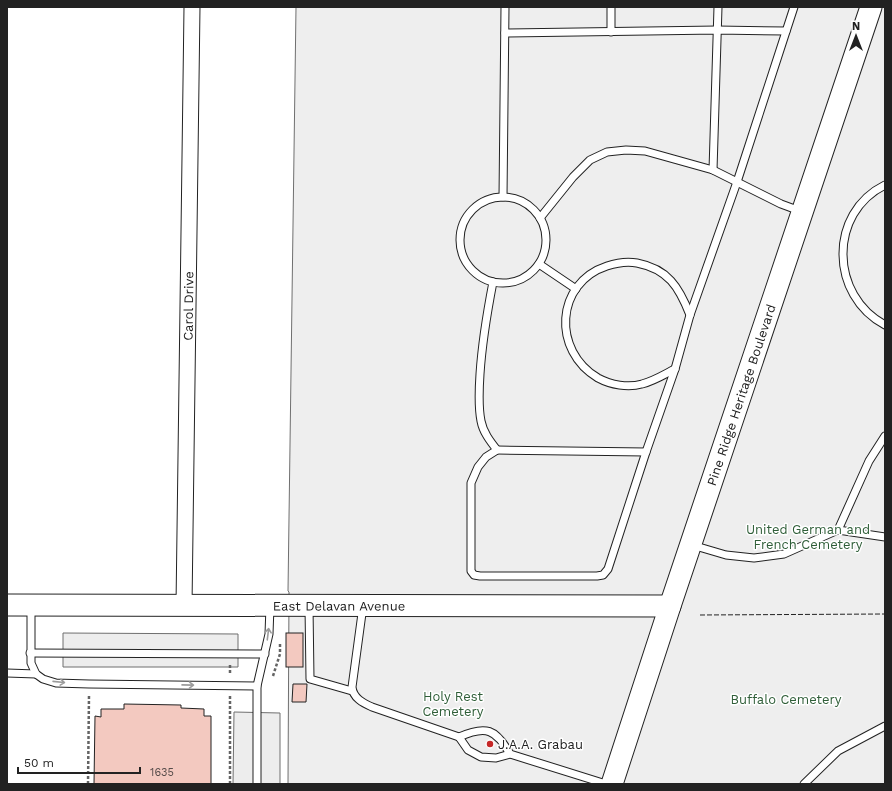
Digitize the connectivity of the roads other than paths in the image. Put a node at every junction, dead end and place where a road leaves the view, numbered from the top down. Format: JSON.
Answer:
{"nodes":[{"id":1,"x":192,"y":7,"type":"edge"},
{"id":2,"x":505,"y":7,"type":"edge"},
{"id":3,"x":611,"y":7,"type":"edge"},
{"id":4,"x":718,"y":7,"type":"edge"},
{"id":5,"x":794,"y":7,"type":"edge"},
{"id":6,"x":871,"y":7,"type":"edge"},
{"id":7,"x":717,"y":30,"type":"junction"},
{"id":8,"x":786,"y":31,"type":"junction"},
{"id":9,"x":611,"y":32,"type":"junction"},
{"id":10,"x":505,"y":33,"type":"junction"},
{"id":11,"x":713,"y":170,"type":"junction"},
{"id":12,"x":736,"y":182,"type":"junction"},
{"id":13,"x":885,"y":185,"type":"edge"},
{"id":14,"x":503,"y":197,"type":"junction"},
{"id":15,"x":802,"y":212,"type":"junction"},
{"id":16,"x":540,"y":218,"type":"junction"},
{"id":17,"x":539,"y":264,"type":"junction"},
{"id":18,"x":493,"y":282,"type":"junction"},
{"id":19,"x":576,"y":289,"type":"junction"},
{"id":20,"x":690,"y":315,"type":"junction"},
{"id":21,"x":885,"y":325,"type":"edge"},
{"id":22,"x":675,"y":369,"type":"junction"},
{"id":23,"x":885,"y":436,"type":"edge"},
{"id":24,"x":497,"y":450,"type":"junction"},
{"id":25,"x":646,"y":452,"type":"junction"},
{"id":26,"x":838,"y":530,"type":"junction"},
{"id":27,"x":885,"y":537,"type":"edge"},
{"id":28,"x":691,"y":545,"type":"junction"},
{"id":29,"x":7,"y":605,"type":"edge"},
{"id":30,"x":31,"y":605,"type":"junction"},
{"id":31,"x":184,"y":606,"type":"junction"},
{"id":32,"x":270,"y":606,"type":"junction"},
{"id":33,"x":309,"y":606,"type":"junction"},
{"id":34,"x":363,"y":606,"type":"junction"},
{"id":35,"x":670,"y":606,"type":"junction"},
{"id":36,"x":30,"y":653,"type":"junction"},
{"id":37,"x":265,"y":654,"type":"junction"},
{"id":38,"x":7,"y":673,"type":"edge"},
{"id":39,"x":36,"y":674,"type":"junction"},
{"id":40,"x":257,"y":686,"type":"junction"},
{"id":41,"x":352,"y":691,"type":"junction"},
{"id":42,"x":885,"y":726,"type":"edge"},
{"id":43,"x":459,"y":737,"type":"junction"},
{"id":44,"x":510,"y":754,"type":"junction"},
{"id":45,"x":257,"y":784,"type":"edge"},
{"id":46,"x":606,"y":784,"type":"edge"},
{"id":47,"x":612,"y":784,"type":"edge"},
{"id":48,"x":804,"y":784,"type":"edge"}],
"edges":[{"from":1,"to":31,"type":"street","name":"Carol Drive"},
{"from":2,"to":10,"type":"lane"},
{"from":3,"to":9,"type":"lane"},
{"from":4,"to":7,"type":"lane"},
{"from":5,"to":8,"type":"lane"},
{"from":6,"to":15,"type":"street","name":"Pine Ridge Heritage Boulevard"},
{"from":7,"to":8,"type":"lane"},
{"from":7,"to":9,"type":"lane"},
{"from":7,"to":11,"type":"lane"},
{"from":8,"to":12,"type":"lane"},
{"from":9,"to":10,"type":"lane"},
{"from":10,"to":14,"type":"lane"},
{"from":11,"to":12,"type":"lane"},
{"from":11,"to":16,"type":"lane"},
{"from":12,"to":15,"type":"lane"},
{"from":12,"to":20,"type":"lane"},
{"from":13,"to":21,"type":"lane"},
{"from":14,"to":16,"type":"lane"},
{"from":14,"to":18,"type":"lane"},
{"from":15,"to":28,"type":"street","name":"Pine Ridge Heritage Boulevard"},
{"from":16,"to":17,"type":"lane"},
{"from":17,"to":18,"type":"lane"},
{"from":17,"to":19,"type":"lane"},
{"from":18,"to":24,"type":"lane"},
{"from":19,"to":20,"type":"lane"},
{"from":19,"to":22,"type":"lane"},
{"from":20,"to":22,"type":"lane"},
{"from":22,"to":25,"type":"lane"},
{"from":23,"to":26,"type":"lane"},
{"from":24,"to":25,"type":"lane"},
{"from":24,"to":25,"type":"lane"},
{"from":26,"to":27,"type":"lane"},
{"from":26,"to":28,"type":"lane"},
{"from":28,"to":35,"type":"street","name":"Pine Ridge Heritage Boulevard"},
{"from":29,"to":30,"type":"street","name":"East Delavan Avenue"},
{"from":30,"to":31,"type":"street","name":"East Delavan Avenue"},
{"from":30,"to":36,"type":"lane"},
{"from":31,"to":32,"type":"street","name":"East Delavan Avenue"},
{"from":32,"to":33,"type":"street","name":"East Delavan Avenue"},
{"from":37,"to":32,"type":"lane","one_way":true},
{"from":33,"to":34,"type":"street","name":"East Delavan Avenue"},
{"from":33,"to":41,"type":"lane"},
{"from":34,"to":35,"type":"street","name":"East Delavan Avenue"},
{"from":34,"to":41,"type":"lane"},
{"from":35,"to":47,"type":"street","name":"Pine Ridge Heritage Boulevard"},
{"from":36,"to":37,"type":"lane"},
{"from":36,"to":39,"type":"lane"},
{"from":37,"to":40,"type":"lane"},
{"from":38,"to":39,"type":"lane"},
{"from":39,"to":40,"type":"lane","one_way":true},
{"from":40,"to":45,"type":"lane"},
{"from":41,"to":43,"type":"lane"},
{"from":42,"to":48,"type":"lane"},
{"from":43,"to":44,"type":"lane"},
{"from":43,"to":44,"type":"lane"},
{"from":44,"to":46,"type":"lane"}]}
